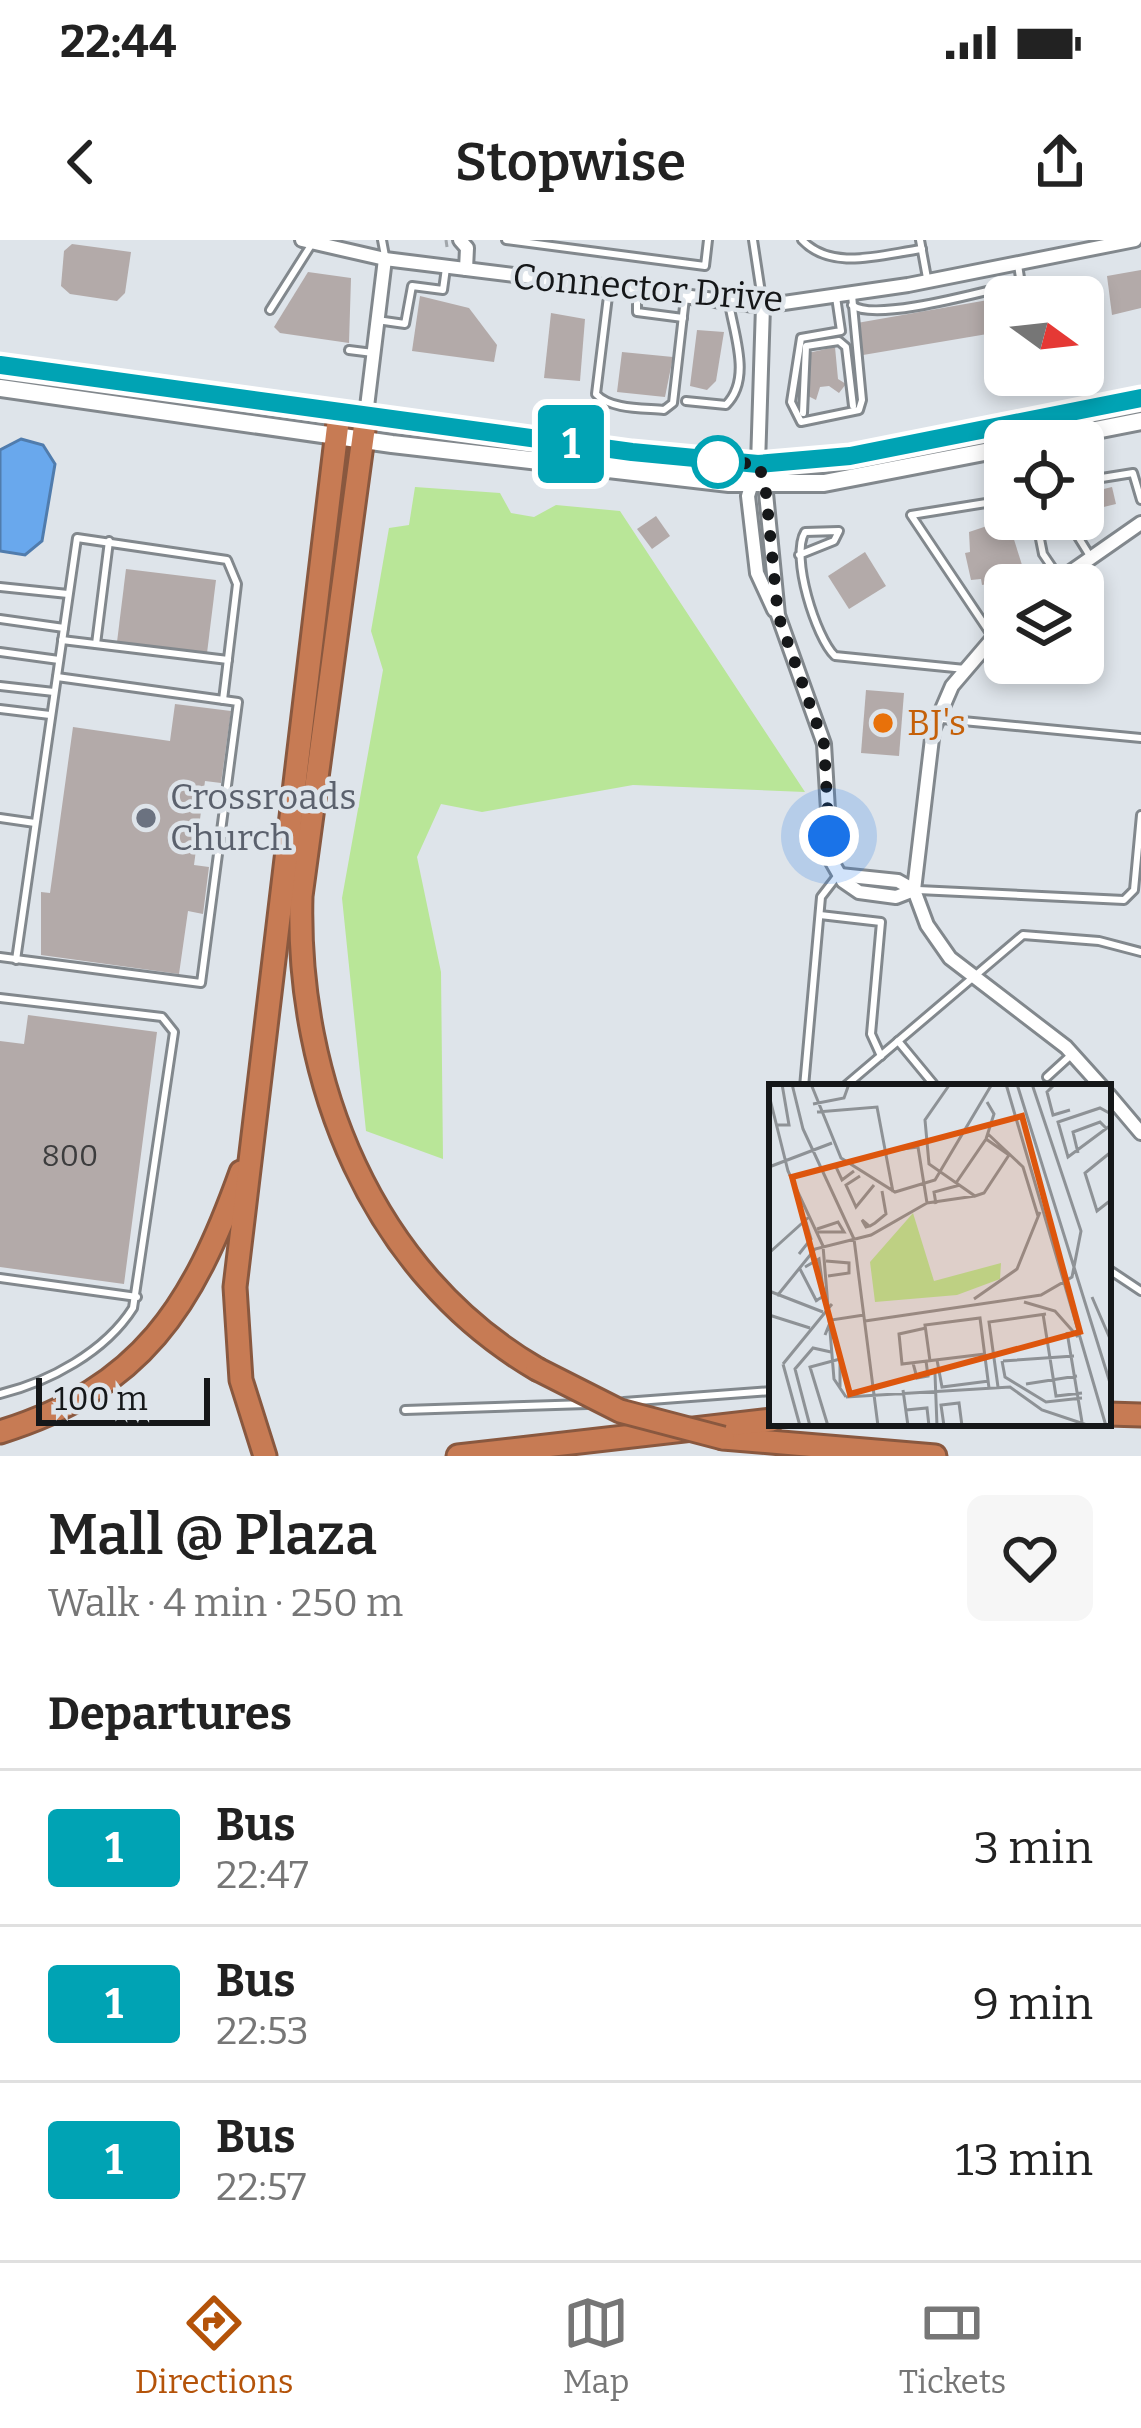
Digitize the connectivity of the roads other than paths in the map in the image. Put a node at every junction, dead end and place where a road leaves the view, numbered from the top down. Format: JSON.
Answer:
{"nodes":[{"id":1,"x":382,"y":240,"type":"edge"},
{"id":2,"x":506,"y":240,"type":"edge"},
{"id":3,"x":708,"y":240,"type":"edge"},
{"id":4,"x":753,"y":240,"type":"edge"},
{"id":5,"x":802,"y":240,"type":"edge"},
{"id":6,"x":1053,"y":240,"type":"edge"},
{"id":7,"x":310,"y":241,"type":"edge"},
{"id":8,"x":1125,"y":241,"type":"edge"},
{"id":9,"x":451,"y":242,"type":"edge"},
{"id":10,"x":921,"y":245,"type":"edge"},
{"id":11,"x":1056,"y":257,"type":"junction"},
{"id":12,"x":385,"y":260,"type":"junction"},
{"id":13,"x":1018,"y":264,"type":"junction"},
{"id":14,"x":446,"y":268,"type":"junction"},
{"id":15,"x":466,"y":269,"type":"junction"},
{"id":16,"x":1020,"y":276,"type":"edge"},
{"id":17,"x":928,"y":281,"type":"junction"},
{"id":18,"x":609,"y":288,"type":"junction"},
{"id":19,"x":984,"y":290,"type":"edge"},
{"id":20,"x":637,"y":292,"type":"junction"},
{"id":21,"x":836,"y":297,"type":"junction"},
{"id":22,"x":685,"y":298,"type":"junction"},
{"id":23,"x":852,"y":300,"type":"junction"},
{"id":24,"x":729,"y":303,"type":"junction"},
{"id":25,"x":763,"y":306,"type":"junction"},
{"id":26,"x":270,"y":310,"type":"dead end"},
{"id":27,"x":683,"y":318,"type":"junction"},
{"id":28,"x":377,"y":320,"type":"junction"},
{"id":29,"x":350,"y":350,"type":"dead end"},
{"id":30,"x":373,"y":353,"type":"junction"},
{"id":31,"x":0,"y":365,"type":"edge"},
{"id":32,"x":0,"y":388,"type":"edge"},
{"id":33,"x":1141,"y":398,"type":"edge"},
{"id":34,"x":862,"y":400,"type":"junction"},
{"id":35,"x":686,"y":401,"type":"dead end"},
{"id":36,"x":791,"y":402,"type":"junction"},
{"id":37,"x":366,"y":416,"type":"junction"},
{"id":38,"x":1141,"y":421,"type":"edge"},
{"id":39,"x":337,"y":425,"type":"junction"},
{"id":40,"x":1104,"y":428,"type":"edge"},
{"id":41,"x":362,"y":440,"type":"junction"},
{"id":42,"x":984,"y":452,"type":"edge"},
{"id":43,"x":758,"y":464,"type":"junction"},
{"id":44,"x":1104,"y":477,"type":"edge"},
{"id":45,"x":757,"y":483,"type":"junction"},
{"id":46,"x":1141,"y":500,"type":"edge"},
{"id":47,"x":984,"y":503,"type":"edge"},
{"id":48,"x":1141,"y":523,"type":"edge"},
{"id":49,"x":1080,"y":540,"type":"edge"},
{"id":50,"x":109,"y":541,"type":"junction"},
{"id":51,"x":799,"y":555,"type":"junction"},
{"id":52,"x":1090,"y":556,"type":"junction"},
{"id":53,"x":1080,"y":564,"type":"edge"},
{"id":54,"x":0,"y":587,"type":"edge"},
{"id":55,"x":68,"y":594,"type":"junction"},
{"id":56,"x":0,"y":619,"type":"edge"},
{"id":57,"x":984,"y":624,"type":"edge"},
{"id":58,"x":64,"y":628,"type":"junction"},
{"id":59,"x":62,"y":640,"type":"junction"},
{"id":60,"x":95,"y":644,"type":"junction"},
{"id":61,"x":984,"y":646,"type":"edge"},
{"id":62,"x":0,"y":652,"type":"edge"},
{"id":63,"x":59,"y":660,"type":"junction"},
{"id":64,"x":228,"y":660,"type":"junction"},
{"id":65,"x":965,"y":669,"type":"junction"},
{"id":66,"x":57,"y":677,"type":"junction"},
{"id":67,"x":0,"y":686,"type":"edge"},
{"id":68,"x":54,"y":692,"type":"junction"},
{"id":69,"x":224,"y":700,"type":"junction"},
{"id":70,"x":0,"y":709,"type":"edge"},
{"id":71,"x":50,"y":715,"type":"junction"},
{"id":72,"x":938,"y":718,"type":"junction"},
{"id":73,"x":1141,"y":738,"type":"edge"},
{"id":74,"x":1141,"y":815,"type":"edge"},
{"id":75,"x":0,"y":818,"type":"edge"},
{"id":76,"x":35,"y":823,"type":"junction"},
{"id":77,"x":838,"y":874,"type":"junction"},
{"id":78,"x":914,"y":890,"type":"junction"},
{"id":79,"x":820,"y":915,"type":"junction"},
{"id":80,"x":1141,"y":952,"type":"edge"},
{"id":81,"x":0,"y":957,"type":"edge"},
{"id":82,"x":16,"y":960,"type":"junction"},
{"id":83,"x":975,"y":978,"type":"junction"},
{"id":84,"x":0,"y":998,"type":"edge"},
{"id":85,"x":898,"y":1041,"type":"junction"},
{"id":86,"x":1072,"y":1054,"type":"junction"},
{"id":87,"x":881,"y":1056,"type":"junction"},
{"id":88,"x":1047,"y":1077,"type":"dead end"},
{"id":89,"x":804,"y":1084,"type":"edge"},
{"id":90,"x":848,"y":1084,"type":"edge"},
{"id":91,"x":934,"y":1084,"type":"edge"},
{"id":92,"x":1099,"y":1084,"type":"edge"},
{"id":93,"x":1111,"y":1098,"type":"edge"},
{"id":94,"x":1141,"y":1133,"type":"edge"},
{"id":95,"x":254,"y":1137,"type":"junction"},
{"id":96,"x":1111,"y":1271,"type":"edge"},
{"id":97,"x":0,"y":1278,"type":"edge"},
{"id":98,"x":1141,"y":1291,"type":"edge"},
{"id":99,"x":137,"y":1297,"type":"junction"},
{"id":100,"x":769,"y":1391,"type":"edge"},
{"id":101,"x":0,"y":1394,"type":"edge"},
{"id":102,"x":405,"y":1410,"type":"dead end"},
{"id":103,"x":1111,"y":1414,"type":"edge"},
{"id":104,"x":1141,"y":1415,"type":"edge"},
{"id":105,"x":769,"y":1420,"type":"edge"},
{"id":106,"x":0,"y":1432,"type":"edge"},
{"id":107,"x":265,"y":1456,"type":"edge"},
{"id":108,"x":458,"y":1456,"type":"edge"},
{"id":109,"x":935,"y":1456,"type":"edge"}],
"edges":[{"from":1,"to":12,"type":"lane"},
{"from":2,"to":3,"type":"lane"},
{"from":4,"to":25,"type":"lane"},
{"from":5,"to":10,"type":"lane"},
{"from":6,"to":11,"type":"lane"},
{"from":7,"to":12,"type":"street","name":"Connector Drive"},
{"from":7,"to":26,"type":"lane"},
{"from":8,"to":11,"type":"street","name":"Connector Drive"},
{"from":9,"to":15,"type":"street"},
{"from":10,"to":17,"type":"lane"},
{"from":11,"to":13,"type":"street","name":"Connector Drive"},
{"from":12,"to":14,"type":"street","name":"Connector Drive"},
{"from":12,"to":28,"type":"street"},
{"from":13,"to":16,"type":"lane"},
{"from":13,"to":17,"type":"street","name":"Connector Drive"},
{"from":14,"to":15,"type":"street","name":"Connector Drive"},
{"from":14,"to":28,"type":"lane"},
{"from":15,"to":18,"type":"street","name":"Connector Drive"},
{"from":17,"to":23,"type":"street","name":"Connector Drive"},
{"from":18,"to":20,"type":"street","name":"Connector Drive"},
{"from":18,"to":27,"type":"lane"},
{"from":19,"to":23,"type":"lane"},
{"from":20,"to":22,"type":"street","name":"Connector Drive"},
{"from":20,"to":27,"type":"lane"},
{"from":21,"to":23,"type":"street","name":"Connector Drive"},
{"from":21,"to":25,"type":"street","name":"Connector Drive"},
{"from":21,"to":36,"type":"lane"},
{"from":22,"to":24,"type":"street","name":"Connector Drive"},
{"from":22,"to":27,"type":"lane"},
{"from":23,"to":34,"type":"lane"},
{"from":24,"to":25,"type":"street","name":"Connector Drive"},
{"from":24,"to":35,"type":"lane"},
{"from":25,"to":43,"type":"street"},
{"from":28,"to":30,"type":"street"},
{"from":29,"to":30,"type":"lane"},
{"from":30,"to":37,"type":"street"},
{"from":31,"to":39,"type":"main road"},
{"from":32,"to":39,"type":"main road"},
{"from":33,"to":43,"type":"main road"},
{"from":34,"to":36,"type":"lane"},
{"from":34,"to":36,"type":"lane"},
{"from":37,"to":39,"type":"main road"},
{"from":37,"to":41,"type":"highway"},
{"from":37,"to":43,"type":"main road"},
{"from":38,"to":40,"type":"main road"},
{"from":39,"to":41,"type":"main road"},
{"from":39,"to":95,"type":"highway"},
{"from":41,"to":45,"type":"main road"},
{"from":41,"to":109,"type":"highway","bridge":true},
{"from":42,"to":45,"type":"main road"},
{"from":43,"to":45,"type":"street"},
{"from":44,"to":46,"type":"lane"},
{"from":45,"to":77,"type":"street"},
{"from":47,"to":57,"type":"lane"},
{"from":48,"to":52,"type":"street"},
{"from":49,"to":52,"type":"lane"},
{"from":50,"to":55,"type":"lane"},
{"from":50,"to":60,"type":"lane"},
{"from":50,"to":64,"type":"lane"},
{"from":51,"to":51,"type":"lane"},
{"from":51,"to":65,"type":"lane"},
{"from":52,"to":53,"type":"street"},
{"from":54,"to":55,"type":"lane"},
{"from":55,"to":58,"type":"lane"},
{"from":56,"to":58,"type":"lane"},
{"from":58,"to":59,"type":"lane"},
{"from":59,"to":60,"type":"lane"},
{"from":59,"to":63,"type":"lane"},
{"from":60,"to":64,"type":"lane"},
{"from":61,"to":65,"type":"street"},
{"from":62,"to":63,"type":"lane"},
{"from":63,"to":66,"type":"lane"},
{"from":64,"to":69,"type":"lane"},
{"from":65,"to":72,"type":"street"},
{"from":66,"to":68,"type":"lane"},
{"from":66,"to":69,"type":"lane"},
{"from":67,"to":68,"type":"lane"},
{"from":68,"to":71,"type":"lane"},
{"from":69,"to":82,"type":"lane"},
{"from":70,"to":71,"type":"lane"},
{"from":71,"to":76,"type":"lane"},
{"from":72,"to":73,"type":"lane"},
{"from":72,"to":78,"type":"street"},
{"from":74,"to":78,"type":"lane"},
{"from":75,"to":76,"type":"lane"},
{"from":76,"to":82,"type":"lane"},
{"from":77,"to":78,"type":"street"},
{"from":77,"to":79,"type":"lane"},
{"from":78,"to":83,"type":"street"},
{"from":79,"to":87,"type":"lane"},
{"from":79,"to":89,"type":"lane"},
{"from":80,"to":83,"type":"lane"},
{"from":81,"to":82,"type":"lane"},
{"from":83,"to":85,"type":"lane"},
{"from":83,"to":86,"type":"street"},
{"from":84,"to":99,"type":"lane"},
{"from":85,"to":87,"type":"lane"},
{"from":85,"to":91,"type":"lane"},
{"from":86,"to":88,"type":"lane"},
{"from":86,"to":92,"type":"street"},
{"from":87,"to":90,"type":"lane"},
{"from":93,"to":94,"type":"street"},
{"from":95,"to":106,"type":"highway"},
{"from":95,"to":107,"type":"highway"},
{"from":96,"to":98,"type":"lane"},
{"from":97,"to":99,"type":"lane"},
{"from":99,"to":101,"type":"lane"},
{"from":100,"to":102,"type":"lane"},
{"from":103,"to":104,"type":"highway"},
{"from":105,"to":108,"type":"highway"}]}
